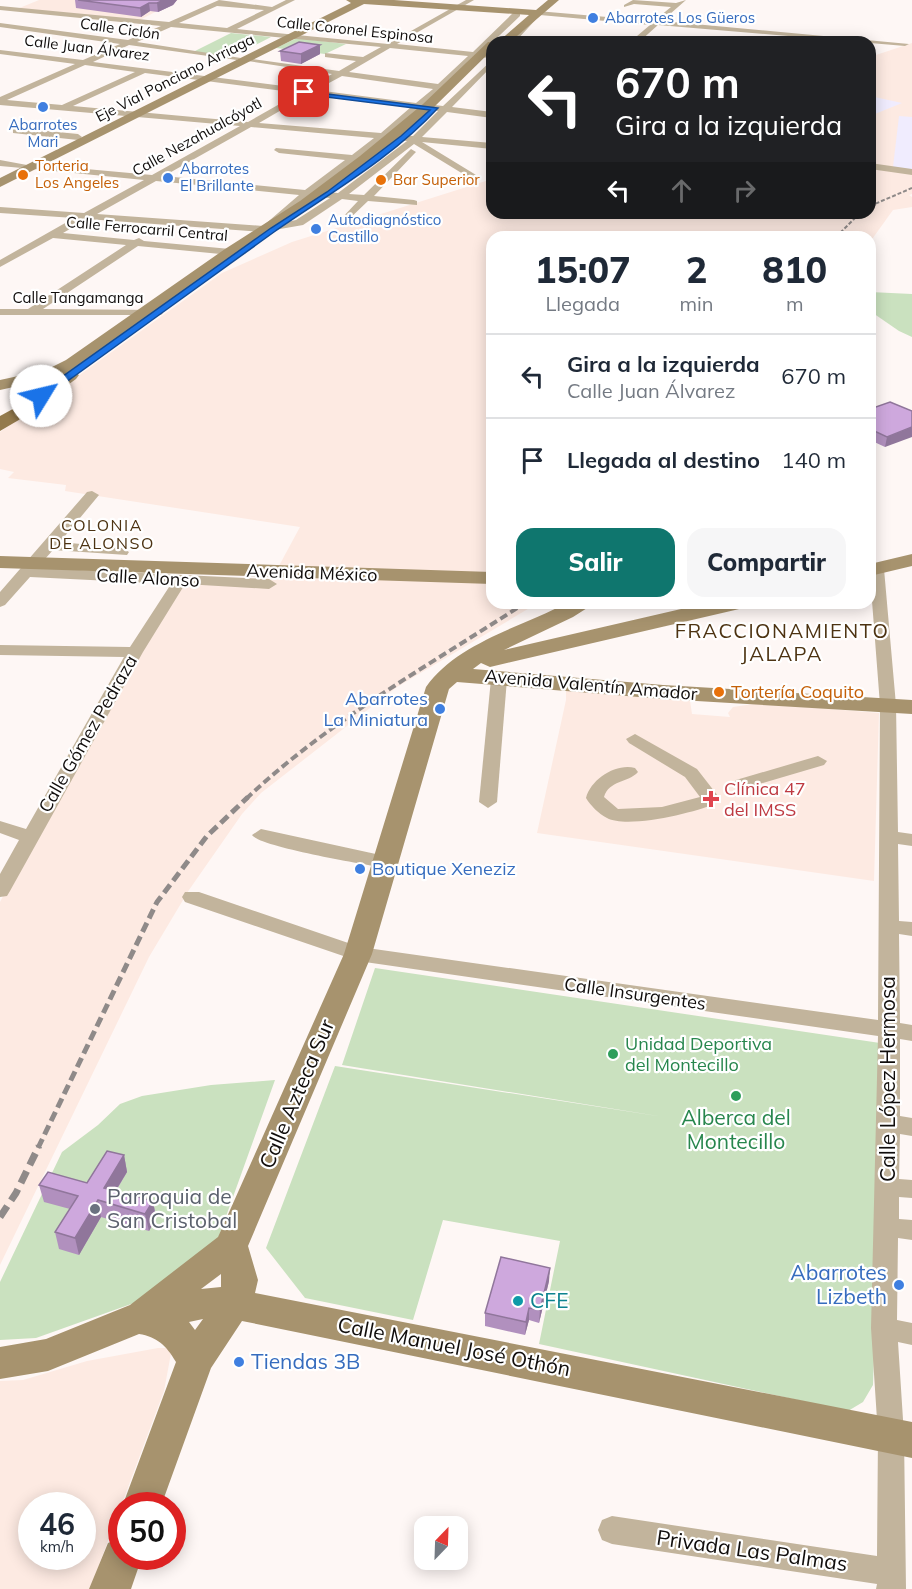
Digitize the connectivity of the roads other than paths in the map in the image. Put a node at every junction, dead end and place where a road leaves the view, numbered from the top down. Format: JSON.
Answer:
{"nodes":[{"id":1,"x":292,"y":0,"type":"edge"},
{"id":2,"x":358,"y":0,"type":"edge"},
{"id":3,"x":375,"y":0,"type":"edge"},
{"id":4,"x":471,"y":0,"type":"edge"},
{"id":5,"x":539,"y":0,"type":"edge"},
{"id":6,"x":554,"y":0,"type":"edge"},
{"id":7,"x":221,"y":2,"type":"edge"},
{"id":8,"x":681,"y":3,"type":"edge"},
{"id":9,"x":450,"y":5,"type":"edge"},
{"id":10,"x":626,"y":6,"type":"dead end"},
{"id":11,"x":0,"y":8,"type":"edge"},
{"id":12,"x":273,"y":9,"type":"junction"},
{"id":13,"x":523,"y":15,"type":"junction"},
{"id":14,"x":210,"y":21,"type":"dead end"},
{"id":15,"x":654,"y":24,"type":"junction"},
{"id":16,"x":0,"y":25,"type":"edge"},
{"id":17,"x":168,"y":25,"type":"junction"},
{"id":18,"x":194,"y":27,"type":"junction"},
{"id":19,"x":228,"y":31,"type":"junction"},
{"id":20,"x":774,"y":33,"type":"junction"},
{"id":21,"x":217,"y":36,"type":"dead end"},
{"id":22,"x":287,"y":36,"type":"junction"},
{"id":23,"x":504,"y":36,"type":"edge"},
{"id":24,"x":504,"y":36,"type":"edge"},
{"id":25,"x":507,"y":36,"type":"edge"},
{"id":26,"x":517,"y":36,"type":"edge"},
{"id":27,"x":641,"y":36,"type":"edge"},
{"id":28,"x":774,"y":36,"type":"edge"},
{"id":29,"x":810,"y":36,"type":"edge"},
{"id":30,"x":206,"y":41,"type":"dead end"},
{"id":31,"x":876,"y":42,"type":"edge"},
{"id":32,"x":128,"y":43,"type":"junction"},
{"id":33,"x":905,"y":44,"type":"dead end"},
{"id":34,"x":387,"y":47,"type":"junction"},
{"id":35,"x":185,"y":51,"type":"junction"},
{"id":36,"x":0,"y":52,"type":"edge"},
{"id":37,"x":486,"y":53,"type":"edge"},
{"id":38,"x":486,"y":54,"type":"edge"},
{"id":39,"x":20,"y":55,"type":"junction"},
{"id":40,"x":328,"y":55,"type":"dead end"},
{"id":41,"x":486,"y":55,"type":"edge"},
{"id":42,"x":241,"y":59,"type":"junction"},
{"id":43,"x":365,"y":60,"type":"junction"},
{"id":44,"x":0,"y":62,"type":"edge"},
{"id":45,"x":82,"y":63,"type":"junction"},
{"id":46,"x":143,"y":71,"type":"junction"},
{"id":47,"x":341,"y":73,"type":"junction"},
{"id":48,"x":200,"y":79,"type":"junction"},
{"id":49,"x":440,"y":87,"type":"junction"},
{"id":50,"x":304,"y":92,"type":"junction"},
{"id":51,"x":0,"y":101,"type":"edge"},
{"id":52,"x":65,"y":107,"type":"junction"},
{"id":53,"x":431,"y":108,"type":"junction"},
{"id":54,"x":135,"y":112,"type":"junction"},
{"id":55,"x":486,"y":115,"type":"edge"},
{"id":56,"x":249,"y":124,"type":"junction"},
{"id":57,"x":16,"y":131,"type":"dead end"},
{"id":58,"x":78,"y":137,"type":"junction"},
{"id":59,"x":403,"y":138,"type":"junction"},
{"id":60,"x":486,"y":145,"type":"edge"},
{"id":61,"x":279,"y":150,"type":"dead end"},
{"id":62,"x":354,"y":158,"type":"junction"},
{"id":63,"x":0,"y":163,"type":"edge"},
{"id":64,"x":28,"y":165,"type":"junction"},
{"id":65,"x":876,"y":167,"type":"edge"},
{"id":66,"x":912,"y":172,"type":"edge"},
{"id":67,"x":0,"y":176,"type":"edge"},
{"id":68,"x":151,"y":177,"type":"junction"},
{"id":69,"x":476,"y":178,"type":"dead end"},
{"id":70,"x":0,"y":183,"type":"edge"},
{"id":71,"x":325,"y":193,"type":"junction"},
{"id":72,"x":369,"y":198,"type":"junction"},
{"id":73,"x":414,"y":203,"type":"dead end"},
{"id":74,"x":0,"y":210,"type":"edge"},
{"id":75,"x":87,"y":216,"type":"junction"},
{"id":76,"x":346,"y":219,"type":"dead end"},
{"id":77,"x":168,"y":222,"type":"junction"},
{"id":78,"x":269,"y":228,"type":"junction"},
{"id":79,"x":51,"y":236,"type":"junction"},
{"id":80,"x":136,"y":243,"type":"junction"},
{"id":81,"x":236,"y":252,"type":"junction"},
{"id":82,"x":0,"y":264,"type":"edge"},
{"id":83,"x":0,"y":312,"type":"edge"},
{"id":84,"x":31,"y":312,"type":"junction"},
{"id":85,"x":150,"y":313,"type":"junction"},
{"id":86,"x":0,"y":385,"type":"edge"},
{"id":87,"x":0,"y":405,"type":"edge"},
{"id":88,"x":22,"y":410,"type":"junction"},
{"id":89,"x":0,"y":425,"type":"edge"},
{"id":90,"x":92,"y":495,"type":"dead end"},
{"id":91,"x":49,"y":545,"type":"junction"},
{"id":92,"x":908,"y":552,"type":"edge"},
{"id":93,"x":126,"y":560,"type":"junction"},
{"id":94,"x":0,"y":562,"type":"edge"},
{"id":95,"x":876,"y":562,"type":"edge"},
{"id":96,"x":30,"y":568,"type":"junction"},
{"id":97,"x":269,"y":578,"type":"junction"},
{"id":98,"x":486,"y":578,"type":"edge"},
{"id":99,"x":181,"y":579,"type":"junction"},
{"id":100,"x":876,"y":598,"type":"edge"},
{"id":101,"x":0,"y":602,"type":"edge"},
{"id":102,"x":573,"y":609,"type":"edge"},
{"id":103,"x":710,"y":609,"type":"edge"},
{"id":104,"x":549,"y":622,"type":"junction"},
{"id":105,"x":578,"y":641,"type":"junction"},
{"id":106,"x":0,"y":650,"type":"edge"},
{"id":107,"x":135,"y":652,"type":"junction"},
{"id":108,"x":460,"y":668,"type":"junction"},
{"id":109,"x":499,"y":679,"type":"junction"},
{"id":110,"x":888,"y":705,"type":"junction"},
{"id":111,"x":912,"y":707,"type":"edge"},
{"id":112,"x":635,"y":739,"type":"dead end"},
{"id":113,"x":818,"y":761,"type":"dead end"},
{"id":114,"x":629,"y":772,"type":"dead end"},
{"id":115,"x":742,"y":784,"type":"dead end"},
{"id":116,"x":488,"y":802,"type":"dead end"},
{"id":117,"x":0,"y":827,"type":"edge"},
{"id":118,"x":261,"y":835,"type":"dead end"},
{"id":119,"x":29,"y":837,"type":"junction"},
{"id":120,"x":890,"y":837,"type":"junction"},
{"id":121,"x":912,"y":840,"type":"edge"},
{"id":122,"x":385,"y":862,"type":"junction"},
{"id":123,"x":0,"y":891,"type":"edge"},
{"id":124,"x":192,"y":897,"type":"dead end"},
{"id":125,"x":888,"y":926,"type":"junction"},
{"id":126,"x":912,"y":929,"type":"edge"},
{"id":127,"x":358,"y":954,"type":"junction"},
{"id":128,"x":900,"y":1032,"type":"edge"},
{"id":129,"x":901,"y":1125,"type":"edge"},
{"id":130,"x":887,"y":1187,"type":"junction"},
{"id":131,"x":912,"y":1190,"type":"edge"},
{"id":132,"x":886,"y":1227,"type":"junction"},
{"id":133,"x":912,"y":1230,"type":"edge"},
{"id":134,"x":231,"y":1246,"type":"junction"},
{"id":135,"x":235,"y":1303,"type":"junction"},
{"id":136,"x":135,"y":1319,"type":"junction"},
{"id":137,"x":884,"y":1328,"type":"junction"},
{"id":138,"x":912,"y":1334,"type":"edge"},
{"id":139,"x":195,"y":1360,"type":"junction"},
{"id":140,"x":0,"y":1363,"type":"edge"},
{"id":141,"x":901,"y":1438,"type":"edge"},
{"id":142,"x":146,"y":1492,"type":"edge"},
{"id":143,"x":612,"y":1530,"type":"dead end"},
{"id":144,"x":117,"y":1570,"type":"edge"},
{"id":145,"x":891,"y":1580,"type":"edge"},
{"id":146,"x":110,"y":1589,"type":"edge"}],
"edges":[{"from":1,"to":12,"type":"street"},
{"from":2,"to":9,"type":"main road"},
{"from":2,"to":22,"type":"main road","name":"Eje Vial Ponciano Arriaga"},
{"from":3,"to":9,"type":"main road"},
{"from":4,"to":9,"type":"street","name":"Calle Nezahualcóyotl"},
{"from":5,"to":13,"type":"main road"},
{"from":6,"to":13,"type":"main road"},
{"from":7,"to":12,"type":"street"},
{"from":7,"to":17,"type":"street"},
{"from":8,"to":10,"type":"street"},
{"from":8,"to":15,"type":"street"},
{"from":9,"to":13,"type":"main road"},
{"from":9,"to":34,"type":"street","name":"Calle Nezahualcóyotl"},
{"from":11,"to":17,"type":"street","name":"Calle Coronel Espinosa"},
{"from":12,"to":19,"type":"street"},
{"from":13,"to":15,"type":"street"},
{"from":13,"to":23,"type":"main road"},
{"from":13,"to":24,"type":"street"},
{"from":13,"to":25,"type":"main road"},
{"from":13,"to":26,"type":"street"},
{"from":14,"to":18,"type":"street"},
{"from":15,"to":20,"type":"street"},
{"from":15,"to":27,"type":"street"},
{"from":16,"to":32,"type":"street","name":"Calle Ciclón"},
{"from":17,"to":18,"type":"street","name":"Calle Coronel Espinosa"},
{"from":17,"to":32,"type":"street"},
{"from":18,"to":19,"type":"street","name":"Calle Coronel Espinosa"},
{"from":19,"to":21,"type":"street"},
{"from":19,"to":22,"type":"street","name":"Calle Coronel Espinosa"},
{"from":20,"to":28,"type":"street"},
{"from":20,"to":29,"type":"street"},
{"from":22,"to":34,"type":"street","name":"Calle Coronel Espinosa"},
{"from":22,"to":42,"type":"main road","name":"Eje Vial Ponciano Arriaga"},
{"from":30,"to":35,"type":"street"},
{"from":31,"to":33,"type":"street"},
{"from":32,"to":35,"type":"street","name":"Calle Ciclón"},
{"from":32,"to":45,"type":"street"},
{"from":34,"to":37,"type":"street","name":"Calle Coronel Espinosa"},
{"from":34,"to":43,"type":"street","name":"Calle Nezahualcóyotl"},
{"from":35,"to":42,"type":"street","name":"Calle Ciclón"},
{"from":36,"to":39,"type":"street","name":"Calle Juan Álvarez"},
{"from":38,"to":49,"type":"street"},
{"from":39,"to":44,"type":"street"},
{"from":39,"to":45,"type":"street","name":"Calle Juan Álvarez"},
{"from":40,"to":43,"type":"street"},
{"from":41,"to":53,"type":"main road"},
{"from":42,"to":47,"type":"street","name":"Calle Ciclón"},
{"from":42,"to":48,"type":"main road","name":"Eje Vial Ponciano Arriaga"},
{"from":43,"to":47,"type":"street","name":"Calle Nezahualcóyotl"},
{"from":45,"to":46,"type":"street","name":"Calle Juan Álvarez"},
{"from":45,"to":51,"type":"street"},
{"from":46,"to":48,"type":"street","name":"Calle Juan Álvarez"},
{"from":46,"to":52,"type":"street"},
{"from":47,"to":49,"type":"street","name":"Calle Ciclón"},
{"from":47,"to":50,"type":"street","name":"Calle Nezahualcóyotl"},
{"from":48,"to":50,"type":"street","name":"Calle Juan Álvarez"},
{"from":48,"to":54,"type":"main road","name":"Eje Vial Ponciano Arriaga"},
{"from":49,"to":53,"type":"street"},
{"from":50,"to":53,"type":"street","name":"Calle Juan Álvarez"},
{"from":50,"to":56,"type":"street","name":"Calle Nezahualcóyotl"},
{"from":51,"to":52,"type":"street"},
{"from":52,"to":54,"type":"street"},
{"from":53,"to":55,"type":"street","name":"Calle Juan Álvarez"},
{"from":53,"to":59,"type":"main road"},
{"from":54,"to":56,"type":"street"},
{"from":54,"to":58,"type":"main road","name":"Eje Vial Ponciano Arriaga"},
{"from":54,"to":64,"type":"main road","name":"Eje Vial Ponciano Arriaga"},
{"from":56,"to":59,"type":"street"},
{"from":56,"to":68,"type":"street","name":"Calle Nezahualcóyotl"},
{"from":57,"to":58,"type":"street"},
{"from":58,"to":64,"type":"main road","name":"Eje Vial Ponciano Arriaga"},
{"from":59,"to":60,"type":"street"},
{"from":59,"to":62,"type":"street"},
{"from":59,"to":69,"type":"street"},
{"from":59,"to":71,"type":"main road"},
{"from":59,"to":72,"type":"street"},
{"from":61,"to":62,"type":"street"},
{"from":62,"to":71,"type":"street"},
{"from":63,"to":64,"type":"street"},
{"from":64,"to":67,"type":"main road","name":"Eje Vial Ponciano Arriaga"},
{"from":64,"to":68,"type":"street"},
{"from":64,"to":70,"type":"main road","name":"Eje Vial Ponciano Arriaga"},
{"from":65,"to":66,"type":"street"},
{"from":68,"to":71,"type":"street"},
{"from":68,"to":75,"type":"street","name":"Calle Nezahualcóyotl"},
{"from":71,"to":72,"type":"street"},
{"from":71,"to":78,"type":"main road"},
{"from":71,"to":78,"type":"street"},
{"from":72,"to":73,"type":"street"},
{"from":72,"to":76,"type":"street"},
{"from":74,"to":75,"type":"street"},
{"from":75,"to":77,"type":"street"},
{"from":75,"to":79,"type":"street","name":"Calle Nezahualcóyotl"},
{"from":77,"to":78,"type":"street"},
{"from":77,"to":80,"type":"street"},
{"from":78,"to":81,"type":"main road"},
{"from":79,"to":80,"type":"street","name":"Calle Ferrocarril Central"},
{"from":79,"to":82,"type":"street","name":"Calle Nezahualcóyotl"},
{"from":80,"to":81,"type":"street","name":"Calle Ferrocarril Central"},
{"from":80,"to":84,"type":"street"},
{"from":81,"to":85,"type":"main road"},
{"from":83,"to":84,"type":"street","name":"Calle Tangamanga"},
{"from":84,"to":85,"type":"street","name":"Calle Tangamanga"},
{"from":85,"to":86,"type":"main road"},
{"from":85,"to":88,"type":"main road"},
{"from":87,"to":88,"type":"main road"},
{"from":88,"to":89,"type":"main road"},
{"from":90,"to":91,"type":"street"},
{"from":91,"to":93,"type":"street"},
{"from":91,"to":96,"type":"street"},
{"from":92,"to":95,"type":"main road"},
{"from":93,"to":96,"type":"main road","name":"Calle Alonso"},
{"from":93,"to":97,"type":"main road","name":"Avenida México"},
{"from":94,"to":96,"type":"main road","name":"Calle Alonso"},
{"from":96,"to":99,"type":"street","name":"Calle Alonso"},
{"from":96,"to":101,"type":"street"},
{"from":97,"to":98,"type":"main road","name":"Avenida México"},
{"from":97,"to":99,"type":"street","name":"Calle Alonso"},
{"from":99,"to":107,"type":"street","name":"Calle Gómez Pedraza"},
{"from":100,"to":110,"type":"street","name":"Calle López Hermosa"},
{"from":102,"to":104,"type":"main road"},
{"from":103,"to":105,"type":"main road"},
{"from":104,"to":105,"type":"main road"},
{"from":104,"to":108,"type":"main road"},
{"from":105,"to":108,"type":"main road"},
{"from":106,"to":107,"type":"street"},
{"from":107,"to":119,"type":"street","name":"Calle Gómez Pedraza"},
{"from":108,"to":109,"type":"main road","name":"Avenida Valentín Amador"},
{"from":108,"to":122,"type":"main road","name":"Calle Azteca Sur"},
{"from":109,"to":110,"type":"main road","name":"Avenida Valentín Amador"},
{"from":109,"to":116,"type":"street"},
{"from":110,"to":111,"type":"main road","name":"Avenida Valentín Amador"},
{"from":110,"to":120,"type":"street","name":"Calle López Hermosa"},
{"from":112,"to":114,"type":"street"},
{"from":113,"to":115,"type":"street"},
{"from":117,"to":119,"type":"street"},
{"from":118,"to":122,"type":"street"},
{"from":119,"to":123,"type":"street","name":"Calle Gómez Pedraza"},
{"from":120,"to":121,"type":"street"},
{"from":120,"to":125,"type":"street","name":"Calle López Hermosa"},
{"from":122,"to":127,"type":"main road","name":"Calle Azteca Sur"},
{"from":124,"to":127,"type":"street","name":"Calle Insurgentes"},
{"from":125,"to":126,"type":"street"},
{"from":125,"to":128,"type":"street","name":"Calle López Hermosa"},
{"from":127,"to":128,"type":"street","name":"Calle Insurgentes"},
{"from":127,"to":134,"type":"main road","name":"Calle Azteca Sur"},
{"from":128,"to":129,"type":"street","name":"Calle López Hermosa"},
{"from":129,"to":130,"type":"street","name":"Calle López Hermosa"},
{"from":130,"to":131,"type":"street"},
{"from":130,"to":132,"type":"street","name":"Calle López Hermosa"},
{"from":132,"to":133,"type":"street"},
{"from":132,"to":137,"type":"street","name":"Calle López Hermosa"},
{"from":134,"to":135,"type":"main road"},
{"from":134,"to":136,"type":"main road"},
{"from":135,"to":136,"type":"main road","name":"Calle Manuel José Othón"},
{"from":135,"to":139,"type":"main road"},
{"from":135,"to":141,"type":"main road","name":"Calle Manuel José Othón"},
{"from":136,"to":139,"type":"main road"},
{"from":136,"to":140,"type":"main road","name":"Calle Manuel José Othón"},
{"from":137,"to":138,"type":"street"},
{"from":137,"to":141,"type":"street","name":"Calle López Hermosa"},
{"from":139,"to":142,"type":"main road"},
{"from":141,"to":145,"type":"street","name":"Calle López Hermosa"},
{"from":143,"to":145,"type":"street","name":"Privada Las Palmas"},
{"from":144,"to":146,"type":"main road"}]}
